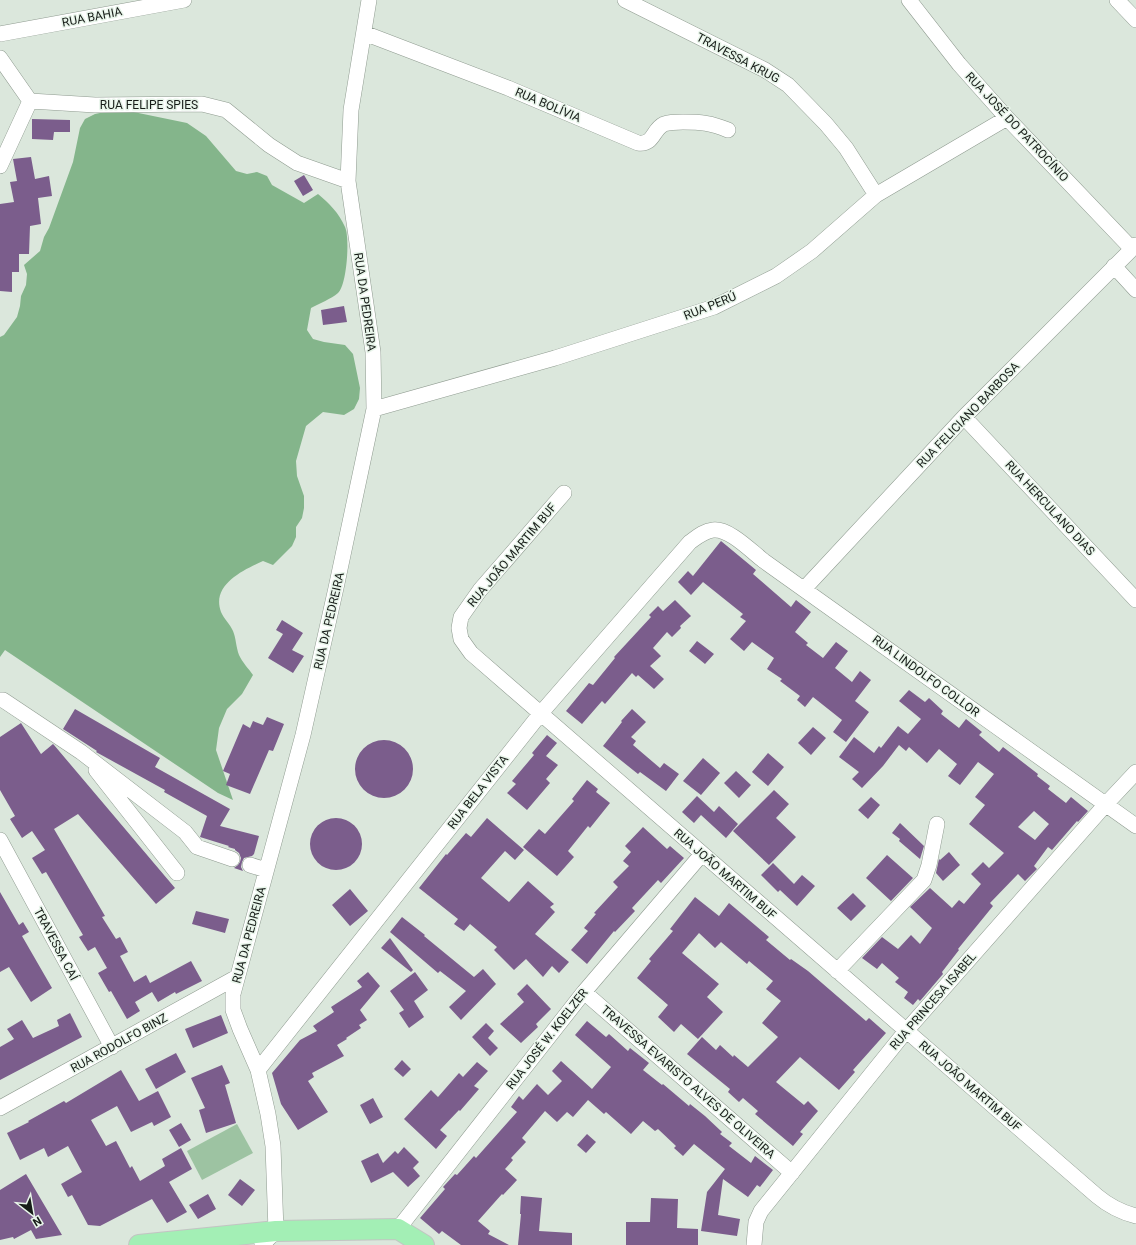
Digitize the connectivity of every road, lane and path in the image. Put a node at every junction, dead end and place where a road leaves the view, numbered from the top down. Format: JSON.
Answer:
{"nodes":[{"id":1,"x":184,"y":0,"type":"edge"},
{"id":2,"x":369,"y":0,"type":"edge"},
{"id":3,"x":625,"y":0,"type":"edge"},
{"id":4,"x":909,"y":0,"type":"edge"},
{"id":5,"x":1117,"y":0,"type":"edge"},
{"id":6,"x":1136,"y":20,"type":"edge"},
{"id":7,"x":364,"y":33,"type":"junction"},
{"id":8,"x":0,"y":34,"type":"edge"},
{"id":9,"x":0,"y":58,"type":"edge"},
{"id":10,"x":30,"y":101,"type":"junction"},
{"id":11,"x":1007,"y":118,"type":"junction"},
{"id":12,"x":728,"y":130,"type":"dead end"},
{"id":13,"x":0,"y":166,"type":"edge"},
{"id":14,"x":348,"y":181,"type":"junction"},
{"id":15,"x":876,"y":195,"type":"junction"},
{"id":16,"x":1134,"y":247,"type":"edge"},
{"id":17,"x":1114,"y":266,"type":"junction"},
{"id":18,"x":1136,"y":290,"type":"edge"},
{"id":19,"x":374,"y":408,"type":"junction"},
{"id":20,"x":964,"y":416,"type":"junction"},
{"id":21,"x":564,"y":493,"type":"dead end"},
{"id":22,"x":714,"y":530,"type":"joint"},
{"id":23,"x":804,"y":589,"type":"junction"},
{"id":24,"x":1136,"y":600,"type":"edge"},
{"id":25,"x":1,"y":700,"type":"edge"},
{"id":26,"x":541,"y":713,"type":"junction"},
{"id":27,"x":81,"y":752,"type":"junction"},
{"id":28,"x":1136,"y":772,"type":"edge"},
{"id":29,"x":1106,"y":804,"type":"junction"},
{"id":30,"x":938,"y":824,"type":"dead end"},
{"id":31,"x":1136,"y":826,"type":"edge"},
{"id":32,"x":0,"y":840,"type":"edge"},
{"id":33,"x":702,"y":854,"type":"junction"},
{"id":34,"x":232,"y":859,"type":"dead end"},
{"id":35,"x":250,"y":865,"type":"dead end"},
{"id":36,"x":266,"y":870,"type":"junction"},
{"id":37,"x":177,"y":873,"type":"dead end"},
{"id":38,"x":837,"y":971,"type":"junction"},
{"id":39,"x":237,"y":977,"type":"junction"},
{"id":40,"x":584,"y":992,"type":"junction"},
{"id":41,"x":906,"y":1031,"type":"junction"},
{"id":42,"x":112,"y":1047,"type":"junction"},
{"id":43,"x":258,"y":1070,"type":"junction"},
{"id":44,"x":0,"y":1108,"type":"edge"},
{"id":45,"x":792,"y":1173,"type":"junction"},
{"id":46,"x":1136,"y":1216,"type":"edge"},
{"id":47,"x":398,"y":1229,"type":"junction"},
{"id":48,"x":269,"y":1238,"type":"edge"},
{"id":49,"x":342,"y":1238,"type":"edge"},
{"id":50,"x":139,"y":1245,"type":"edge"},
{"id":51,"x":424,"y":1245,"type":"edge"},
{"id":52,"x":754,"y":1245,"type":"edge"}],
"edges":[{"from":1,"to":8,"type":"street","name":"RUA BAHIA"},
{"from":2,"to":7,"type":"street","name":"RUA DA PEDREIRA"},
{"from":3,"to":15,"type":"street","name":"TRAVESSA KRUG"},
{"from":4,"to":11,"type":"street","name":"RUA JOSÉ DO PATROCÍNIO"},
{"from":5,"to":6,"type":"street"},
{"from":7,"to":12,"type":"street","name":"RUA BOLÍVIA"},
{"from":7,"to":14,"type":"street","name":"RUA DA PEDREIRA"},
{"from":9,"to":10,"type":"street"},
{"from":10,"to":13,"type":"street"},
{"from":10,"to":14,"type":"street","name":"RUA FELIPE SPIES"},
{"from":11,"to":15,"type":"street","name":"RUA PERÚ"},
{"from":11,"to":16,"type":"street","name":"RUA JOSÉ DO PATROCÍNIO"},
{"from":14,"to":19,"type":"street","name":"RUA DA PEDREIRA"},
{"from":15,"to":19,"type":"street","name":"RUA PERÚ"},
{"from":16,"to":17,"type":"street","name":"RUA FELICIANO BARBOSA"},
{"from":17,"to":18,"type":"street"},
{"from":17,"to":20,"type":"street","name":"RUA FELICIANO BARBOSA"},
{"from":19,"to":36,"type":"street","name":"RUA DA PEDREIRA"},
{"from":20,"to":23,"type":"street","name":"RUA FELICIANO BARBOSA"},
{"from":20,"to":24,"type":"street","name":"RUA HERCULANO DIAS"},
{"from":21,"to":26,"type":"street","name":"RUA JOÃO MARTIM BUF"},
{"from":22,"to":23,"type":"street","name":"RUA LINDOLFO COLLOR"},
{"from":22,"to":26,"type":"street","name":"RUA BELA VISTA"},
{"from":23,"to":29,"type":"street","name":"RUA LINDOLFO COLLOR"},
{"from":25,"to":27,"type":"street"},
{"from":26,"to":33,"type":"street","name":"RUA JOÃO MARTIM BUF"},
{"from":26,"to":43,"type":"street","name":"RUA BELA VISTA"},
{"from":27,"to":34,"type":"street"},
{"from":27,"to":37,"type":"street"},
{"from":28,"to":29,"type":"street","name":"RUA PRINCESA ISABEL"},
{"from":29,"to":31,"type":"street","name":"RUA LINDOLFO COLLOR"},
{"from":29,"to":41,"type":"street","name":"RUA PRINCESA ISABEL"},
{"from":30,"to":38,"type":"street"},
{"from":32,"to":42,"type":"street","name":"TRAVESSA CAÍ"},
{"from":33,"to":38,"type":"street","name":"RUA JOÃO MARTIM BUF"},
{"from":33,"to":40,"type":"street","name":"RUA JOSÉ W. KOELZER"},
{"from":35,"to":36,"type":"street"},
{"from":36,"to":39,"type":"street","name":"RUA DA PEDREIRA"},
{"from":38,"to":41,"type":"street","name":"RUA JOÃO MARTIM BUF"},
{"from":39,"to":42,"type":"street","name":"RUA RODOLFO BINZ"},
{"from":39,"to":43,"type":"street","name":"RUA DA PEDREIRA"},
{"from":40,"to":45,"type":"street","name":"TRAVESSA EVARISTO ALVES DE OLIVEIRA"},
{"from":40,"to":47,"type":"street","name":"RUA JOSÉ W. KOELZER"},
{"from":41,"to":45,"type":"street","name":"RUA PRINCESA ISABEL"},
{"from":41,"to":46,"type":"street","name":"RUA JOÃO MARTIM BUF"},
{"from":42,"to":44,"type":"street","name":"RUA RODOLFO BINZ"},
{"from":43,"to":48,"type":"street","name":"RUA DA PEDREIRA"},
{"from":45,"to":52,"type":"street","name":"RUA PRINCESA ISABEL"},
{"from":47,"to":49,"type":"main road"},
{"from":47,"to":51,"type":"main road"},
{"from":48,"to":49,"type":"main road"},
{"from":48,"to":50,"type":"main road"}]}
